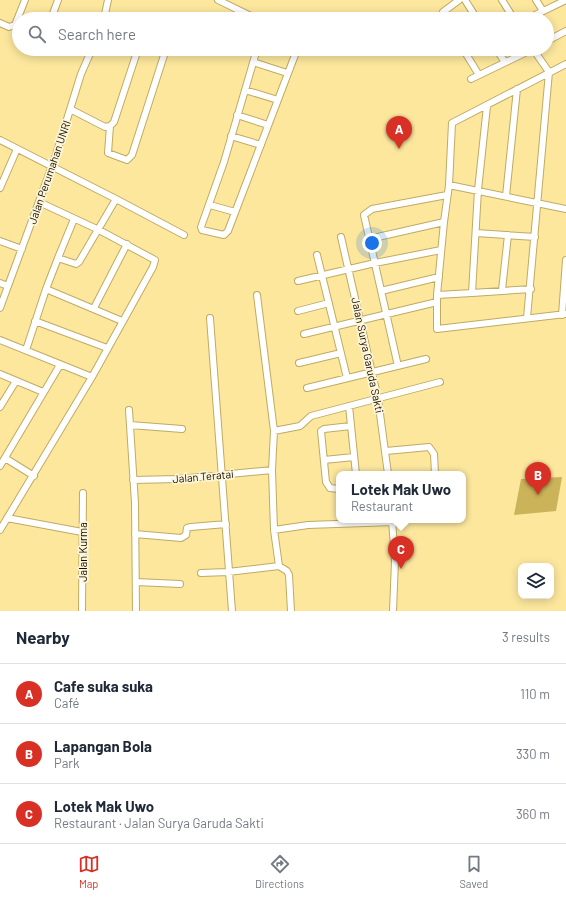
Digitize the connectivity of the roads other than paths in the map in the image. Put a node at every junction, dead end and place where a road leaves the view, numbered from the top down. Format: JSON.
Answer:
{"nodes":[{"id":1,"x":25,"y":0,"type":"edge"},
{"id":2,"x":58,"y":0,"type":"edge"},
{"id":3,"x":108,"y":0,"type":"edge"},
{"id":4,"x":218,"y":0,"type":"edge"},
{"id":5,"x":459,"y":0,"type":"edge"},
{"id":6,"x":465,"y":0,"type":"edge"},
{"id":7,"x":502,"y":0,"type":"edge"},
{"id":8,"x":536,"y":0,"type":"edge"},
{"id":9,"x":566,"y":0,"type":"edge"},
{"id":10,"x":543,"y":11,"type":"joint"},
{"id":11,"x":20,"y":12,"type":"edge"},
{"id":12,"x":54,"y":12,"type":"edge"},
{"id":13,"x":105,"y":12,"type":"edge"},
{"id":14,"x":243,"y":12,"type":"edge"},
{"id":15,"x":443,"y":12,"type":"edge"},
{"id":16,"x":473,"y":12,"type":"edge"},
{"id":17,"x":510,"y":12,"type":"edge"},
{"id":18,"x":0,"y":23,"type":"edge"},
{"id":19,"x":12,"y":26,"type":"edge"},
{"id":20,"x":566,"y":31,"type":"edge"},
{"id":21,"x":554,"y":37,"type":"edge"},
{"id":22,"x":89,"y":56,"type":"edge"},
{"id":23,"x":136,"y":56,"type":"edge"},
{"id":24,"x":164,"y":56,"type":"edge"},
{"id":25,"x":255,"y":56,"type":"edge"},
{"id":26,"x":295,"y":56,"type":"edge"},
{"id":27,"x":467,"y":56,"type":"edge"},
{"id":28,"x":501,"y":56,"type":"edge"},
{"id":29,"x":518,"y":56,"type":"edge"},
{"id":30,"x":538,"y":56,"type":"edge"},
{"id":31,"x":253,"y":62,"type":"junction"},
{"id":32,"x":505,"y":62,"type":"junction"},
{"id":33,"x":566,"y":64,"type":"edge"},
{"id":34,"x":548,"y":72,"type":"junction"},
{"id":35,"x":287,"y":73,"type":"junction"},
{"id":36,"x":479,"y":75,"type":"junction"},
{"id":37,"x":470,"y":79,"type":"dead end"},
{"id":38,"x":517,"y":89,"type":"junction"},
{"id":39,"x":245,"y":90,"type":"junction"},
{"id":40,"x":278,"y":100,"type":"junction"},
{"id":41,"x":488,"y":106,"type":"junction"},
{"id":42,"x":70,"y":109,"type":"junction"},
{"id":43,"x":237,"y":115,"type":"junction"},
{"id":44,"x":268,"y":125,"type":"junction"},
{"id":45,"x":110,"y":126,"type":"junction"},
{"id":46,"x":231,"y":136,"type":"junction"},
{"id":47,"x":0,"y":140,"type":"edge"},
{"id":48,"x":261,"y":145,"type":"junction"},
{"id":49,"x":17,"y":149,"type":"junction"},
{"id":50,"x":52,"y":167,"type":"junction"},
{"id":51,"x":2,"y":177,"type":"edge"},
{"id":52,"x":449,"y":185,"type":"junction"},
{"id":53,"x":0,"y":188,"type":"edge"},
{"id":54,"x":478,"y":190,"type":"junction"},
{"id":55,"x":447,"y":195,"type":"junction"},
{"id":56,"x":506,"y":196,"type":"junction"},
{"id":57,"x":116,"y":199,"type":"junction"},
{"id":58,"x":39,"y":202,"type":"junction"},
{"id":59,"x":538,"y":203,"type":"junction"},
{"id":60,"x":210,"y":205,"type":"junction"},
{"id":61,"x":566,"y":209,"type":"edge"},
{"id":62,"x":235,"y":212,"type":"junction"},
{"id":63,"x":74,"y":219,"type":"junction"},
{"id":64,"x":444,"y":222,"type":"junction"},
{"id":65,"x":99,"y":230,"type":"junction"},
{"id":66,"x":476,"y":233,"type":"junction"},
{"id":67,"x":184,"y":235,"type":"dead end"},
{"id":68,"x":508,"y":235,"type":"junction"},
{"id":69,"x":341,"y":237,"type":"dead end"},
{"id":70,"x":535,"y":237,"type":"junction"},
{"id":71,"x":369,"y":239,"type":"junction"},
{"id":72,"x":0,"y":241,"type":"edge"},
{"id":73,"x":127,"y":244,"type":"junction"},
{"id":74,"x":22,"y":249,"type":"junction"},
{"id":75,"x":441,"y":250,"type":"junction"},
{"id":76,"x":317,"y":255,"type":"dead end"},
{"id":77,"x":58,"y":258,"type":"junction"},
{"id":78,"x":566,"y":260,"type":"edge"},
{"id":79,"x":375,"y":263,"type":"junction"},
{"id":80,"x":348,"y":270,"type":"junction"},
{"id":81,"x":322,"y":276,"type":"junction"},
{"id":82,"x":439,"y":277,"type":"junction"},
{"id":83,"x":298,"y":282,"type":"dead end"},
{"id":84,"x":0,"y":283,"type":"edge"},
{"id":85,"x":8,"y":286,"type":"junction"},
{"id":86,"x":531,"y":288,"type":"junction"},
{"id":87,"x":46,"y":289,"type":"junction"},
{"id":88,"x":502,"y":290,"type":"junction"},
{"id":89,"x":381,"y":291,"type":"junction"},
{"id":90,"x":472,"y":293,"type":"junction"},
{"id":91,"x":257,"y":295,"type":"dead end"},
{"id":92,"x":437,"y":298,"type":"junction"},
{"id":93,"x":329,"y":303,"type":"junction"},
{"id":94,"x":0,"y":308,"type":"edge"},
{"id":95,"x":94,"y":308,"type":"junction"},
{"id":96,"x":298,"y":311,"type":"dead end"},
{"id":97,"x":386,"y":314,"type":"junction"},
{"id":98,"x":564,"y":315,"type":"edge"},
{"id":99,"x":210,"y":318,"type":"dead end"},
{"id":100,"x":527,"y":318,"type":"junction"},
{"id":101,"x":36,"y":320,"type":"junction"},
{"id":102,"x":122,"y":320,"type":"junction"},
{"id":103,"x":361,"y":320,"type":"junction"},
{"id":104,"x":335,"y":327,"type":"junction"},
{"id":105,"x":304,"y":334,"type":"dead end"},
{"id":106,"x":0,"y":340,"type":"edge"},
{"id":107,"x":107,"y":348,"type":"junction"},
{"id":108,"x":26,"y":350,"type":"junction"},
{"id":109,"x":341,"y":353,"type":"junction"},
{"id":110,"x":426,"y":359,"type":"dead end"},
{"id":111,"x":299,"y":363,"type":"dead end"},
{"id":112,"x":60,"y":365,"type":"junction"},
{"id":113,"x":398,"y":366,"type":"junction"},
{"id":114,"x":373,"y":373,"type":"junction"},
{"id":115,"x":0,"y":374,"type":"edge"},
{"id":116,"x":92,"y":377,"type":"junction"},
{"id":117,"x":347,"y":378,"type":"junction"},
{"id":118,"x":16,"y":381,"type":"junction"},
{"id":119,"x":440,"y":382,"type":"dead end"},
{"id":120,"x":307,"y":388,"type":"dead end"},
{"id":121,"x":43,"y":392,"type":"junction"},
{"id":122,"x":378,"y":399,"type":"junction"},
{"id":123,"x":349,"y":406,"type":"junction"},
{"id":124,"x":0,"y":407,"type":"edge"},
{"id":125,"x":129,"y":410,"type":"dead end"},
{"id":126,"x":130,"y":426,"type":"junction"},
{"id":127,"x":351,"y":426,"type":"junction"},
{"id":128,"x":182,"y":429,"type":"dead end"},
{"id":129,"x":274,"y":431,"type":"junction"},
{"id":130,"x":386,"y":451,"type":"junction"},
{"id":131,"x":354,"y":457,"type":"junction"},
{"id":132,"x":5,"y":458,"type":"junction"},
{"id":133,"x":324,"y":460,"type":"junction"},
{"id":134,"x":0,"y":466,"type":"edge"},
{"id":135,"x":272,"y":470,"type":"junction"},
{"id":136,"x":356,"y":471,"type":"edge"},
{"id":137,"x":388,"y":471,"type":"edge"},
{"id":138,"x":435,"y":471,"type":"edge"},
{"id":139,"x":222,"y":474,"type":"junction"},
{"id":140,"x":34,"y":476,"type":"junction"},
{"id":141,"x":133,"y":480,"type":"junction"},
{"id":142,"x":336,"y":489,"type":"edge"},
{"id":143,"x":83,"y":493,"type":"dead end"},
{"id":144,"x":8,"y":518,"type":"junction"},
{"id":145,"x":338,"y":523,"type":"edge"},
{"id":146,"x":393,"y":523,"type":"edge"},
{"id":147,"x":226,"y":524,"type":"junction"},
{"id":148,"x":0,"y":530,"type":"edge"},
{"id":149,"x":274,"y":530,"type":"junction"},
{"id":150,"x":82,"y":532,"type":"junction"},
{"id":151,"x":135,"y":534,"type":"junction"},
{"id":152,"x":279,"y":566,"type":"junction"},
{"id":153,"x":228,"y":572,"type":"junction"},
{"id":154,"x":201,"y":573,"type":"dead end"},
{"id":155,"x":136,"y":582,"type":"junction"},
{"id":156,"x":180,"y":584,"type":"dead end"},
{"id":157,"x":82,"y":611,"type":"edge"},
{"id":158,"x":136,"y":611,"type":"edge"},
{"id":159,"x":232,"y":611,"type":"edge"},
{"id":160,"x":291,"y":611,"type":"edge"},
{"id":161,"x":394,"y":611,"type":"edge"}],
"edges":[{"from":1,"to":11,"type":"street"},
{"from":2,"to":12,"type":"street"},
{"from":3,"to":13,"type":"street"},
{"from":4,"to":14,"type":"street"},
{"from":5,"to":15,"type":"street"},
{"from":6,"to":16,"type":"street"},
{"from":7,"to":17,"type":"street"},
{"from":8,"to":10,"type":"street"},
{"from":9,"to":10,"type":"street"},
{"from":18,"to":19,"type":"street"},
{"from":20,"to":21,"type":"street"},
{"from":22,"to":42,"type":"street","name":"Jalan Perumahan UNRI"},
{"from":23,"to":45,"type":"street"},
{"from":24,"to":45,"type":"street"},
{"from":25,"to":31,"type":"street"},
{"from":26,"to":35,"type":"street"},
{"from":27,"to":36,"type":"street"},
{"from":28,"to":32,"type":"street"},
{"from":29,"to":32,"type":"street"},
{"from":30,"to":34,"type":"street"},
{"from":31,"to":35,"type":"street"},
{"from":31,"to":39,"type":"street"},
{"from":32,"to":36,"type":"street"},
{"from":33,"to":34,"type":"street"},
{"from":34,"to":38,"type":"street"},
{"from":34,"to":59,"type":"street"},
{"from":35,"to":40,"type":"street"},
{"from":36,"to":37,"type":"street"},
{"from":38,"to":41,"type":"street"},
{"from":38,"to":56,"type":"street"},
{"from":39,"to":40,"type":"street"},
{"from":39,"to":43,"type":"street"},
{"from":40,"to":44,"type":"street"},
{"from":41,"to":52,"type":"street"},
{"from":41,"to":54,"type":"street"},
{"from":42,"to":45,"type":"street"},
{"from":42,"to":50,"type":"street","name":"Jalan Perumahan UNRI"},
{"from":43,"to":44,"type":"street"},
{"from":43,"to":46,"type":"street"},
{"from":44,"to":48,"type":"street"},
{"from":46,"to":48,"type":"street"},
{"from":46,"to":60,"type":"street"},
{"from":47,"to":49,"type":"street"},
{"from":48,"to":62,"type":"street"},
{"from":49,"to":50,"type":"street"},
{"from":49,"to":51,"type":"street"},
{"from":50,"to":57,"type":"street"},
{"from":50,"to":58,"type":"street","name":"Jalan Perumahan UNRI"},
{"from":51,"to":53,"type":"street"},
{"from":52,"to":54,"type":"street"},
{"from":52,"to":55,"type":"street"},
{"from":54,"to":56,"type":"street"},
{"from":54,"to":66,"type":"street"},
{"from":55,"to":64,"type":"street"},
{"from":55,"to":71,"type":"street"},
{"from":56,"to":59,"type":"street"},
{"from":57,"to":65,"type":"street"},
{"from":57,"to":67,"type":"street"},
{"from":58,"to":63,"type":"street"},
{"from":58,"to":74,"type":"street","name":"Jalan Perumahan UNRI"},
{"from":59,"to":61,"type":"street"},
{"from":59,"to":70,"type":"street"},
{"from":60,"to":62,"type":"street"},
{"from":60,"to":62,"type":"street"},
{"from":63,"to":65,"type":"street"},
{"from":63,"to":77,"type":"street"},
{"from":64,"to":71,"type":"street"},
{"from":64,"to":75,"type":"street"},
{"from":65,"to":73,"type":"street"},
{"from":65,"to":77,"type":"street"},
{"from":66,"to":68,"type":"street"},
{"from":66,"to":90,"type":"street"},
{"from":68,"to":70,"type":"street"},
{"from":68,"to":88,"type":"street"},
{"from":69,"to":80,"type":"street","name":"Jalan Surya Garuda Sakti"},
{"from":70,"to":86,"type":"street"},
{"from":71,"to":79,"type":"street"},
{"from":72,"to":74,"type":"street"},
{"from":73,"to":95,"type":"street"},
{"from":73,"to":102,"type":"street"},
{"from":74,"to":85,"type":"street","name":"Jalan Perumahan UNRI"},
{"from":75,"to":79,"type":"street"},
{"from":75,"to":82,"type":"street"},
{"from":76,"to":81,"type":"street"},
{"from":77,"to":87,"type":"street"},
{"from":78,"to":98,"type":"street"},
{"from":79,"to":80,"type":"street"},
{"from":79,"to":89,"type":"street"},
{"from":80,"to":81,"type":"street"},
{"from":80,"to":103,"type":"street","name":"Jalan Surya Garuda Sakti"},
{"from":81,"to":83,"type":"street"},
{"from":81,"to":93,"type":"street"},
{"from":82,"to":89,"type":"street"},
{"from":82,"to":92,"type":"street"},
{"from":84,"to":85,"type":"street"},
{"from":85,"to":94,"type":"street","name":"Jalan Perumahan UNRI"},
{"from":86,"to":88,"type":"street"},
{"from":86,"to":100,"type":"street"},
{"from":87,"to":95,"type":"street"},
{"from":87,"to":101,"type":"street"},
{"from":88,"to":90,"type":"street"},
{"from":89,"to":97,"type":"street"},
{"from":90,"to":92,"type":"street"},
{"from":91,"to":129,"type":"street"},
{"from":92,"to":97,"type":"street"},
{"from":92,"to":100,"type":"street"},
{"from":93,"to":96,"type":"street"},
{"from":93,"to":104,"type":"street"},
{"from":95,"to":102,"type":"street"},
{"from":97,"to":103,"type":"street"},
{"from":97,"to":113,"type":"street"},
{"from":98,"to":100,"type":"street"},
{"from":99,"to":139,"type":"street"},
{"from":101,"to":107,"type":"street"},
{"from":101,"to":108,"type":"street"},
{"from":102,"to":107,"type":"street"},
{"from":103,"to":104,"type":"street"},
{"from":103,"to":114,"type":"street","name":"Jalan Surya Garuda Sakti"},
{"from":104,"to":105,"type":"street"},
{"from":104,"to":109,"type":"street"},
{"from":106,"to":108,"type":"street"},
{"from":107,"to":116,"type":"street"},
{"from":108,"to":112,"type":"street"},
{"from":109,"to":111,"type":"street"},
{"from":109,"to":117,"type":"street"},
{"from":110,"to":113,"type":"street"},
{"from":112,"to":116,"type":"street"},
{"from":112,"to":121,"type":"street"},
{"from":113,"to":114,"type":"street"},
{"from":114,"to":117,"type":"street"},
{"from":114,"to":122,"type":"street","name":"Jalan Surya Garuda Sakti"},
{"from":115,"to":118,"type":"street"},
{"from":116,"to":140,"type":"street"},
{"from":117,"to":120,"type":"street"},
{"from":118,"to":121,"type":"street"},
{"from":118,"to":124,"type":"street"},
{"from":119,"to":122,"type":"street"},
{"from":121,"to":132,"type":"street"},
{"from":122,"to":123,"type":"street"},
{"from":122,"to":130,"type":"street","name":"Jalan Surya Garuda Sakti"},
{"from":123,"to":127,"type":"street"},
{"from":123,"to":129,"type":"street"},
{"from":125,"to":126,"type":"street"},
{"from":126,"to":128,"type":"street"},
{"from":126,"to":141,"type":"street"},
{"from":127,"to":131,"type":"street"},
{"from":127,"to":133,"type":"street"},
{"from":129,"to":135,"type":"street"},
{"from":130,"to":137,"type":"street","name":"Jalan Surya Garuda Sakti"},
{"from":130,"to":138,"type":"street"},
{"from":131,"to":133,"type":"street"},
{"from":131,"to":136,"type":"street"},
{"from":132,"to":134,"type":"street"},
{"from":132,"to":140,"type":"street"},
{"from":133,"to":142,"type":"street"},
{"from":135,"to":139,"type":"street","name":"Jalan Teratai"},
{"from":135,"to":149,"type":"street"},
{"from":139,"to":141,"type":"street","name":"Jalan Teratai"},
{"from":139,"to":147,"type":"street"},
{"from":140,"to":144,"type":"street"},
{"from":141,"to":151,"type":"street"},
{"from":143,"to":150,"type":"street","name":"Jalan Kurma"},
{"from":144,"to":148,"type":"street"},
{"from":144,"to":150,"type":"street"},
{"from":145,"to":149,"type":"street"},
{"from":146,"to":161,"type":"street"},
{"from":147,"to":151,"type":"street"},
{"from":147,"to":153,"type":"street"},
{"from":149,"to":152,"type":"street"},
{"from":150,"to":157,"type":"street","name":"Jalan Kurma"},
{"from":151,"to":155,"type":"street"},
{"from":152,"to":153,"type":"street"},
{"from":152,"to":160,"type":"street"},
{"from":153,"to":154,"type":"street"},
{"from":153,"to":159,"type":"street"},
{"from":155,"to":156,"type":"street"},
{"from":155,"to":158,"type":"street"}]}
